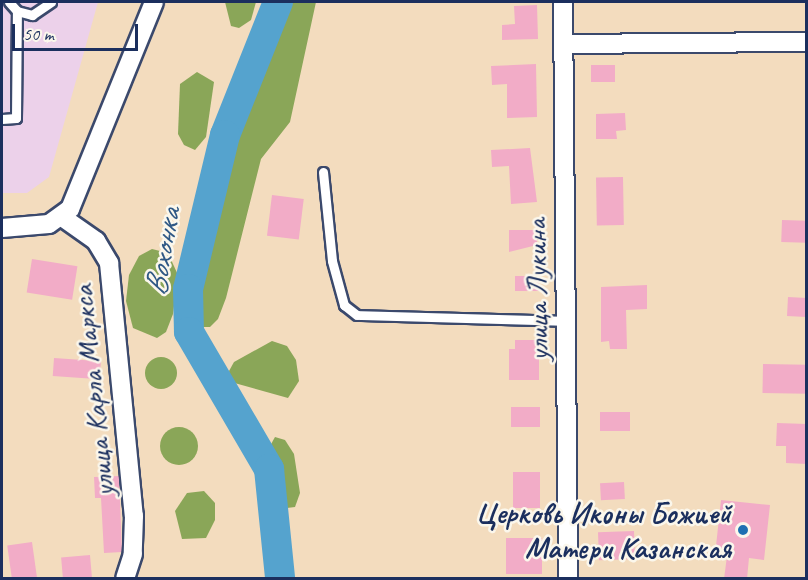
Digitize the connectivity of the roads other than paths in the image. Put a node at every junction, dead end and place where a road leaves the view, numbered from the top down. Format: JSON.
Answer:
{"nodes":[{"id":1,"x":9,"y":2,"type":"edge"},
{"id":2,"x":51,"y":2,"type":"edge"},
{"id":3,"x":154,"y":2,"type":"edge"},
{"id":4,"x":563,"y":2,"type":"edge"},
{"id":5,"x":17,"y":11,"type":"junction"},
{"id":6,"x":807,"y":42,"type":"edge"},
{"id":7,"x":565,"y":44,"type":"junction"},
{"id":8,"x":2,"y":119,"type":"edge"},
{"id":9,"x":323,"y":172,"type":"dead end"},
{"id":10,"x":62,"y":217,"type":"junction"},
{"id":11,"x":2,"y":228,"type":"edge"},
{"id":12,"x":566,"y":321,"type":"junction"},
{"id":13,"x":125,"y":579,"type":"edge"},
{"id":14,"x":568,"y":579,"type":"edge"}],
"edges":[{"from":1,"to":5,"type":"lane"},
{"from":2,"to":5,"type":"lane"},
{"from":3,"to":10,"type":"street"},
{"from":4,"to":7,"type":"street","name":"улица Лукина"},
{"from":5,"to":8,"type":"lane"},
{"from":6,"to":7,"type":"street"},
{"from":7,"to":12,"type":"street","name":"улица Лукина"},
{"from":9,"to":12,"type":"lane"},
{"from":10,"to":11,"type":"street"},
{"from":10,"to":13,"type":"street","name":"улица Карла Маркса"},
{"from":12,"to":14,"type":"street","name":"улица Лукина"}]}
